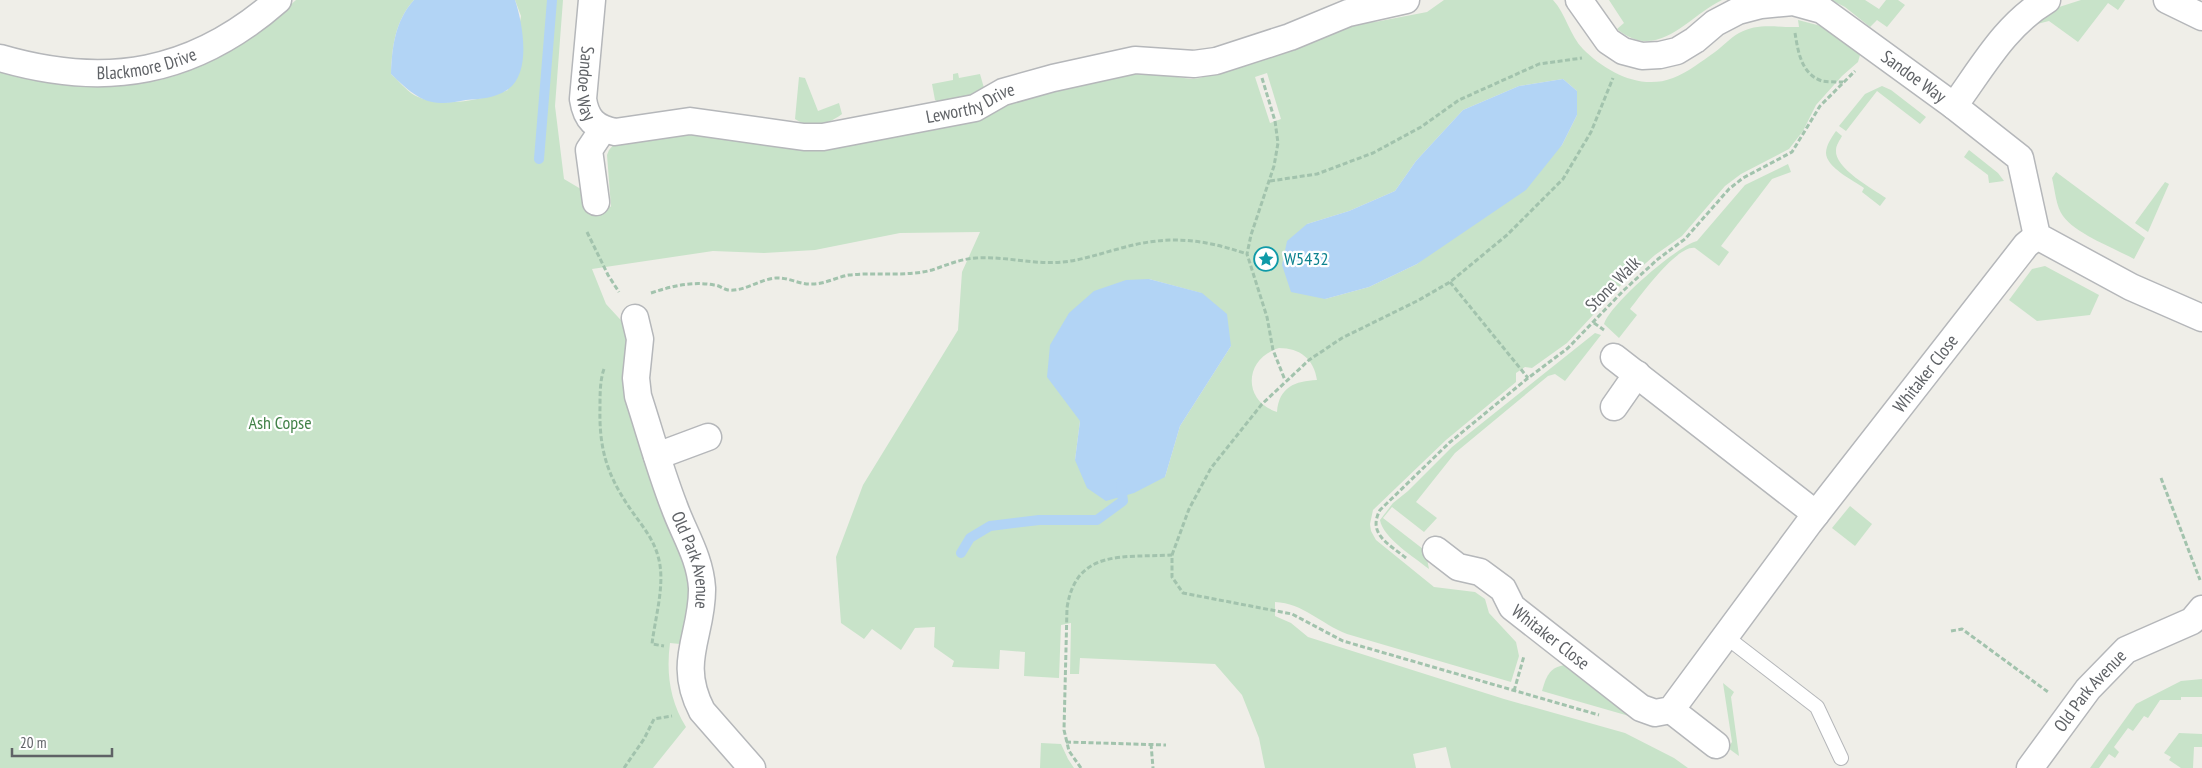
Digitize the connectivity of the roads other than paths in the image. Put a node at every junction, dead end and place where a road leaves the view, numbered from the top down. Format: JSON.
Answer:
{"nodes":[{"id":1,"x":278,"y":0,"type":"edge"},
{"id":2,"x":592,"y":0,"type":"edge"},
{"id":3,"x":1406,"y":0,"type":"edge"},
{"id":4,"x":1579,"y":0,"type":"edge"},
{"id":5,"x":2047,"y":0,"type":"edge"},
{"id":6,"x":2167,"y":0,"type":"edge"},
{"id":7,"x":2202,"y":17,"type":"edge"},
{"id":8,"x":0,"y":58,"type":"edge"},
{"id":9,"x":1954,"y":106,"type":"junction"},
{"id":10,"x":603,"y":130,"type":"junction"},
{"id":11,"x":596,"y":202,"type":"road end"},
{"id":12,"x":2038,"y":236,"type":"junction"},
{"id":13,"x":631,"y":311,"type":"road end"},
{"id":14,"x":2202,"y":318,"type":"edge"},
{"id":15,"x":1614,"y":357,"type":"dead end"},
{"id":16,"x":1637,"y":374,"type":"junction"},
{"id":17,"x":1614,"y":407,"type":"dead end"},
{"id":18,"x":708,"y":437,"type":"dead end"},
{"id":19,"x":657,"y":456,"type":"junction"},
{"id":20,"x":1816,"y":514,"type":"junction"},
{"id":21,"x":1436,"y":550,"type":"dead end"},
{"id":22,"x":2199,"y":623,"type":"edge"},
{"id":23,"x":1725,"y":636,"type":"junction"},
{"id":24,"x":1671,"y":710,"type":"junction"},
{"id":25,"x":1716,"y":745,"type":"dead end"},
{"id":26,"x":1841,"y":758,"type":"dead end"},
{"id":27,"x":752,"y":768,"type":"edge"},
{"id":28,"x":2030,"y":768,"type":"edge"}],
"edges":[{"from":1,"to":8,"type":"street","name":"Blackmore Drive"},
{"from":2,"to":10,"type":"street","name":"Sandoe Way"},
{"from":3,"to":10,"type":"street","name":"Leworthy Drive"},
{"from":4,"to":9,"type":"street","name":"Sandoe Way"},
{"from":5,"to":9,"type":"street"},
{"from":6,"to":7,"type":"street"},
{"from":9,"to":12,"type":"street","name":"Sandoe Way"},
{"from":10,"to":11,"type":"street"},
{"from":12,"to":14,"type":"street"},
{"from":12,"to":20,"type":"street","name":"Whitaker Close"},
{"from":13,"to":19,"type":"street","name":"Old Park Avenue"},
{"from":15,"to":16,"type":"street"},
{"from":16,"to":17,"type":"street"},
{"from":16,"to":20,"type":"street"},
{"from":18,"to":19,"type":"street"},
{"from":19,"to":27,"type":"street","name":"Old Park Avenue"},
{"from":20,"to":23,"type":"street","name":"Whitaker Close"},
{"from":21,"to":24,"type":"street","name":"Whitaker Close"},
{"from":22,"to":28,"type":"street","name":"Old Park Avenue"},
{"from":23,"to":24,"type":"street","name":"Whitaker Close"},
{"from":23,"to":26,"type":"lane"},
{"from":24,"to":25,"type":"street"}]}
